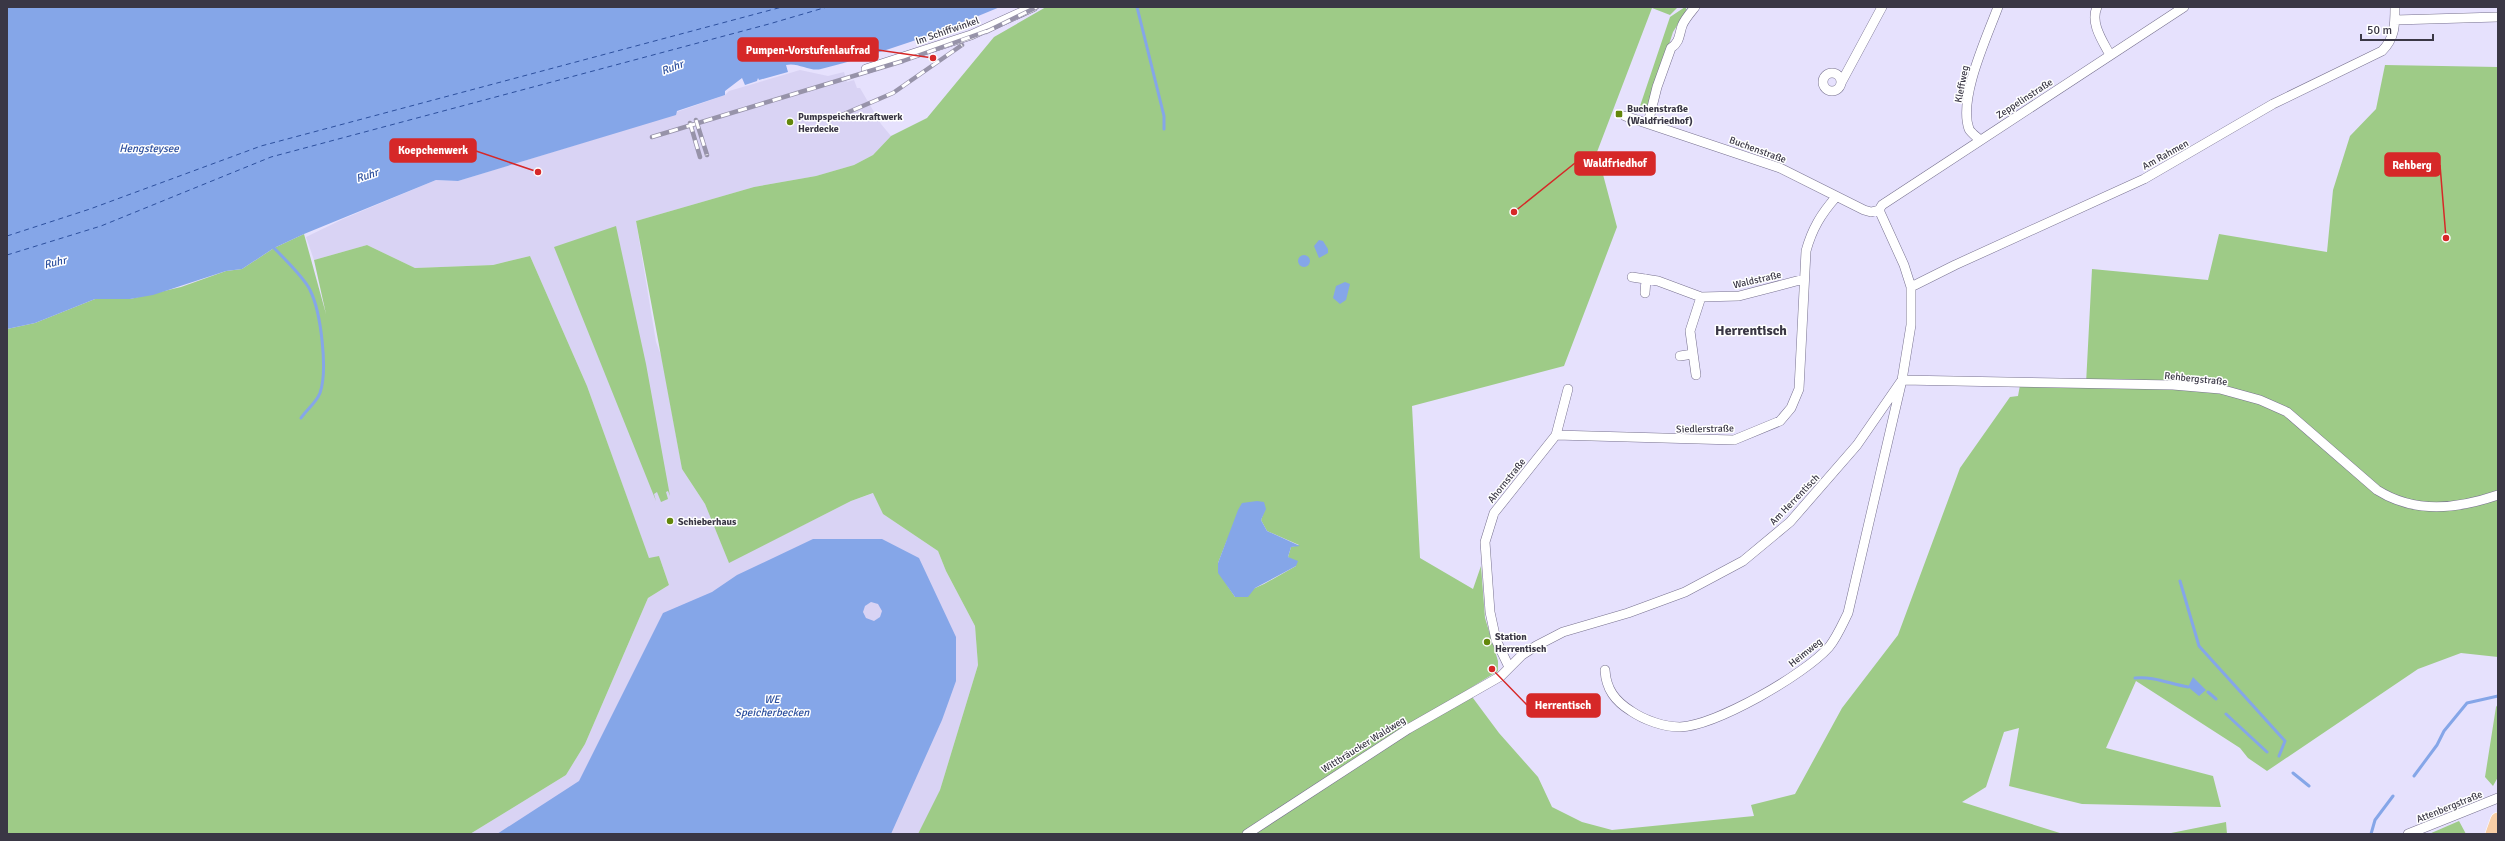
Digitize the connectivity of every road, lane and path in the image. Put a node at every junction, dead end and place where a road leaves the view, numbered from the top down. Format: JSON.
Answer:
{"nodes":[{"id":1,"x":1033,"y":7,"type":"edge"},
{"id":2,"x":1695,"y":7,"type":"edge"},
{"id":3,"x":1882,"y":7,"type":"edge"},
{"id":4,"x":1998,"y":7,"type":"edge"},
{"id":5,"x":2097,"y":7,"type":"edge"},
{"id":6,"x":2184,"y":7,"type":"edge"},
{"id":7,"x":2395,"y":7,"type":"edge"},
{"id":8,"x":2498,"y":18,"type":"edge"},
{"id":9,"x":2395,"y":20,"type":"junction"},
{"id":10,"x":2110,"y":55,"type":"junction"},
{"id":11,"x":866,"y":69,"type":"dead end"},
{"id":12,"x":1841,"y":83,"type":"dead end"},
{"id":13,"x":1625,"y":116,"type":"dead end"},
{"id":14,"x":1648,"y":123,"type":"junction"},
{"id":15,"x":1980,"y":140,"type":"junction"},
{"id":16,"x":1836,"y":197,"type":"junction"},
{"id":17,"x":1879,"y":210,"type":"junction"},
{"id":18,"x":1632,"y":277,"type":"dead end"},
{"id":19,"x":1646,"y":279,"type":"junction"},
{"id":20,"x":1804,"y":279,"type":"junction"},
{"id":21,"x":1911,"y":287,"type":"junction"},
{"id":22,"x":1644,"y":293,"type":"dead end"},
{"id":23,"x":1702,"y":297,"type":"junction"},
{"id":24,"x":1693,"y":354,"type":"junction"},
{"id":25,"x":1680,"y":356,"type":"dead end"},
{"id":26,"x":1696,"y":375,"type":"dead end"},
{"id":27,"x":1902,"y":380,"type":"junction"},
{"id":28,"x":1568,"y":389,"type":"dead end"},
{"id":29,"x":1556,"y":435,"type":"junction"},
{"id":30,"x":2498,"y":495,"type":"edge"},
{"id":31,"x":1509,"y":667,"type":"junction"},
{"id":32,"x":1605,"y":670,"type":"dead end"},
{"id":33,"x":2498,"y":798,"type":"edge"},
{"id":34,"x":2498,"y":820,"type":"edge"},
{"id":35,"x":1246,"y":834,"type":"edge"},
{"id":36,"x":2408,"y":834,"type":"edge"},
{"id":37,"x":2493,"y":834,"type":"edge"}],
"edges":[{"from":1,"to":11,"type":"street","name":"Im Schiffwinkel"},
{"from":2,"to":14,"type":"street"},
{"from":3,"to":12,"type":"street"},
{"from":4,"to":15,"type":"street","name":"Kleffweg"},
{"from":5,"to":10,"type":"street"},
{"from":6,"to":10,"type":"street","name":"Zeppelinstraße"},
{"from":7,"to":9,"type":"street","name":"Am Rahmen"},
{"from":8,"to":9,"type":"street"},
{"from":9,"to":21,"type":"street","name":"Am Rahmen"},
{"from":10,"to":15,"type":"street","name":"Zeppelinstraße"},
{"from":13,"to":14,"type":"street","name":"Buchenstraße"},
{"from":14,"to":16,"type":"street","name":"Buchenstraße"},
{"from":15,"to":17,"type":"street","name":"Zeppelinstraße"},
{"from":16,"to":17,"type":"street","name":"Buchenstraße"},
{"from":16,"to":20,"type":"street","name":"Siedlerstraße"},
{"from":17,"to":21,"type":"street","name":"Am Herrentisch"},
{"from":18,"to":19,"type":"street","name":"Waldstraße"},
{"from":19,"to":22,"type":"street"},
{"from":19,"to":23,"type":"street","name":"Waldstraße"},
{"from":20,"to":23,"type":"street","name":"Waldstraße"},
{"from":20,"to":29,"type":"street","name":"Siedlerstraße"},
{"from":21,"to":27,"type":"street","name":"Am Herrentisch"},
{"from":23,"to":24,"type":"street"},
{"from":24,"to":25,"type":"street"},
{"from":24,"to":26,"type":"street"},
{"from":27,"to":30,"type":"street","name":"Rehbergstraße"},
{"from":27,"to":31,"type":"street","name":"Am Herrentisch"},
{"from":27,"to":32,"type":"street","name":"Heimweg"},
{"from":28,"to":29,"type":"street","name":"Ahornstraße"},
{"from":29,"to":31,"type":"street","name":"Ahornstraße"},
{"from":31,"to":35,"type":"street","name":"Wittbräucker Waldweg"},
{"from":33,"to":36,"type":"street","name":"Attenbergstraße"},
{"from":34,"to":37,"type":"main road"}]}
